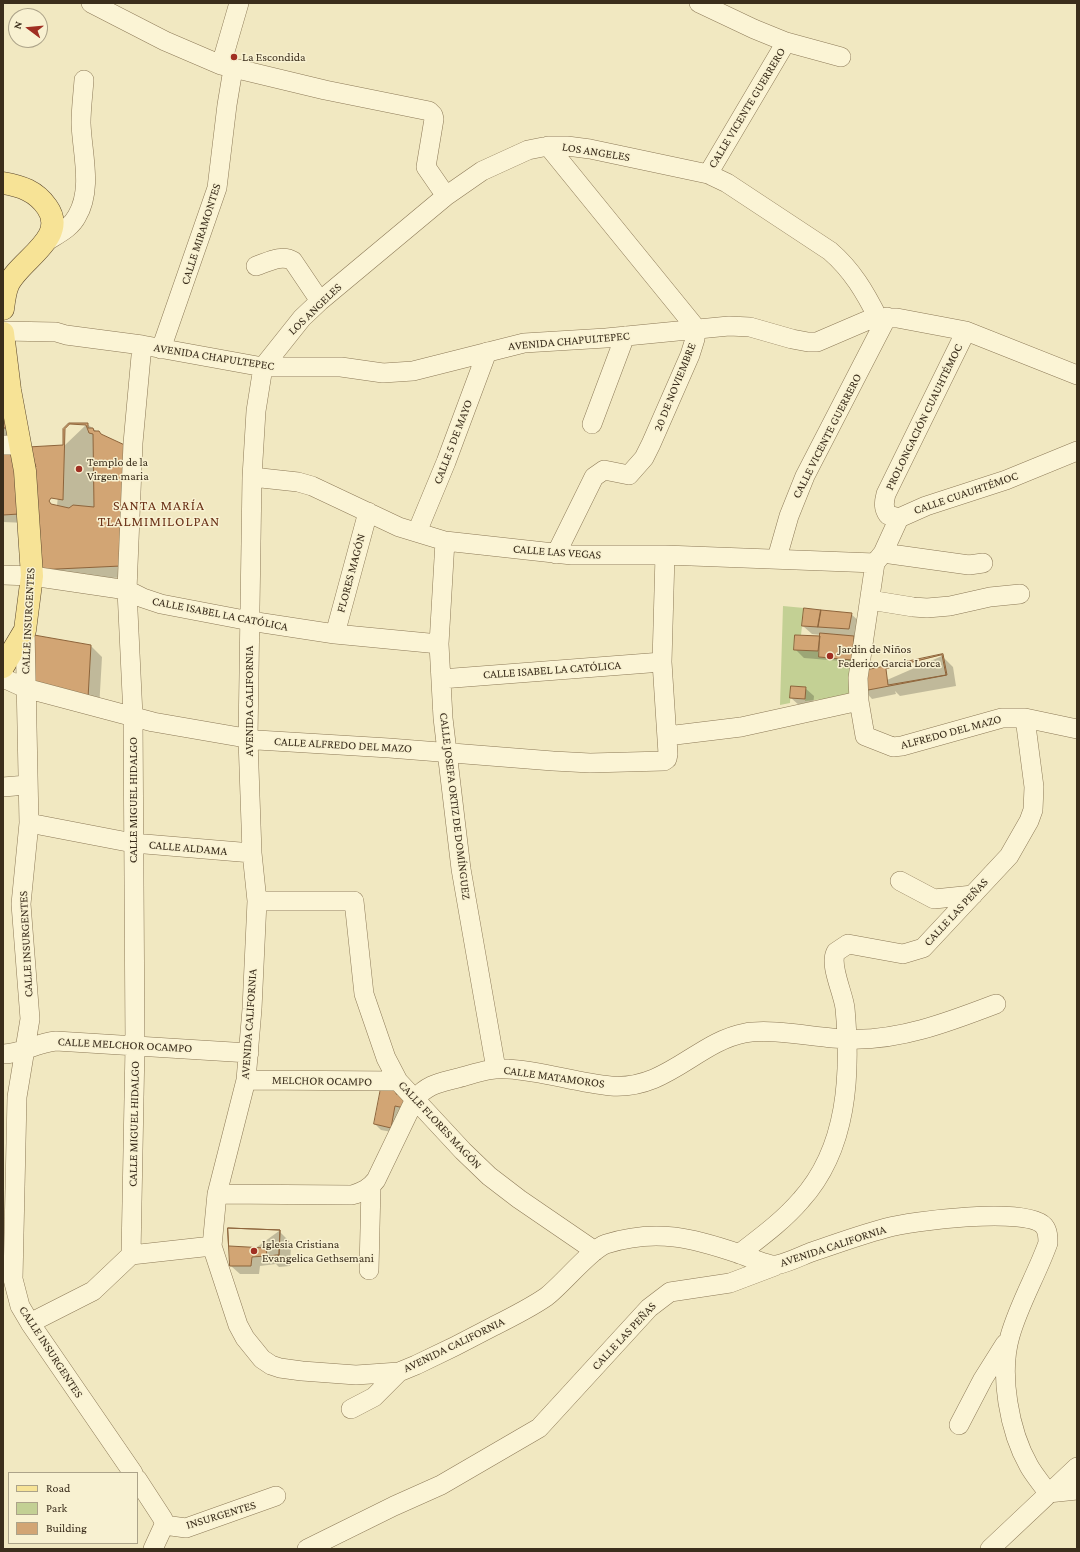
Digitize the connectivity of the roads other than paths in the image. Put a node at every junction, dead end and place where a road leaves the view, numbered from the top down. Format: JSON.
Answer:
{"nodes":[{"id":1,"x":91,"y":3,"type":"edge"},
{"id":2,"x":239,"y":3,"type":"edge"},
{"id":3,"x":700,"y":3,"type":"edge"},
{"id":4,"x":786,"y":42,"type":"junction"},
{"id":5,"x":841,"y":57,"type":"dead end"},
{"id":6,"x":227,"y":67,"type":"junction"},
{"id":7,"x":84,"y":80,"type":"dead end"},
{"id":8,"x":548,"y":146,"type":"junction"},
{"id":9,"x":708,"y":174,"type":"junction"},
{"id":10,"x":3,"y":183,"type":"edge"},
{"id":11,"x":446,"y":196,"type":"junction"},
{"id":12,"x":47,"y":241,"type":"junction"},
{"id":13,"x":256,"y":266,"type":"dead end"},
{"id":14,"x":320,"y":300,"type":"junction"},
{"id":15,"x":3,"y":309,"type":"edge"},
{"id":16,"x":882,"y":318,"type":"junction"},
{"id":17,"x":696,"y":328,"type":"junction"},
{"id":18,"x":966,"y":331,"type":"junction"},
{"id":19,"x":3,"y":332,"type":"edge"},
{"id":20,"x":625,"y":336,"type":"junction"},
{"id":21,"x":142,"y":346,"type":"junction"},
{"id":22,"x":161,"y":349,"type":"junction"},
{"id":23,"x":487,"y":352,"type":"junction"},
{"id":24,"x":263,"y":367,"type":"junction"},
{"id":25,"x":1077,"y":375,"type":"edge"},
{"id":26,"x":592,"y":424,"type":"dead end"},
{"id":27,"x":12,"y":445,"type":"edge"},
{"id":28,"x":1077,"y":451,"type":"edge"},
{"id":29,"x":252,"y":477,"type":"junction"},
{"id":30,"x":368,"y":512,"type":"junction"},
{"id":31,"x":899,"y":518,"type":"junction"},
{"id":32,"x":417,"y":532,"type":"junction"},
{"id":33,"x":444,"y":541,"type":"junction"},
{"id":34,"x":556,"y":554,"type":"junction"},
{"id":35,"x":665,"y":555,"type":"junction"},
{"id":36,"x":776,"y":558,"type":"junction"},
{"id":37,"x":879,"y":558,"type":"junction"},
{"id":38,"x":983,"y":562,"type":"dead end"},
{"id":39,"x":3,"y":575,"type":"edge"},
{"id":40,"x":32,"y":576,"type":"junction"},
{"id":41,"x":127,"y":590,"type":"junction"},
{"id":42,"x":1020,"y":594,"type":"dead end"},
{"id":43,"x":870,"y":600,"type":"junction"},
{"id":44,"x":250,"y":621,"type":"junction"},
{"id":45,"x":25,"y":630,"type":"junction"},
{"id":46,"x":335,"y":634,"type":"junction"},
{"id":47,"x":439,"y":644,"type":"junction"},
{"id":48,"x":662,"y":662,"type":"junction"},
{"id":49,"x":3,"y":667,"type":"edge"},
{"id":50,"x":3,"y":678,"type":"edge"},
{"id":51,"x":441,"y":679,"type":"junction"},
{"id":52,"x":25,"y":688,"type":"junction"},
{"id":53,"x":859,"y":701,"type":"junction"},
{"id":54,"x":133,"y":716,"type":"junction"},
{"id":55,"x":1025,"y":718,"type":"junction"},
{"id":56,"x":1077,"y":729,"type":"edge"},
{"id":57,"x":667,"y":736,"type":"junction"},
{"id":58,"x":248,"y":739,"type":"junction"},
{"id":59,"x":448,"y":753,"type":"junction"},
{"id":60,"x":27,"y":785,"type":"junction"},
{"id":61,"x":3,"y":787,"type":"edge"},
{"id":62,"x":29,"y":823,"type":"junction"},
{"id":63,"x":133,"y":843,"type":"junction"},
{"id":64,"x":252,"y":854,"type":"junction"},
{"id":65,"x":900,"y":881,"type":"dead end"},
{"id":66,"x":973,"y":895,"type":"junction"},
{"id":67,"x":257,"y":901,"type":"junction"},
{"id":68,"x":996,"y":1004,"type":"dead end"},
{"id":69,"x":847,"y":1040,"type":"junction"},
{"id":70,"x":135,"y":1046,"type":"junction"},
{"id":71,"x":26,"y":1048,"type":"junction"},
{"id":72,"x":249,"y":1053,"type":"junction"},
{"id":73,"x":3,"y":1054,"type":"edge"},
{"id":74,"x":496,"y":1069,"type":"junction"},
{"id":75,"x":246,"y":1080,"type":"junction"},
{"id":76,"x":398,"y":1082,"type":"junction"},
{"id":77,"x":415,"y":1099,"type":"junction"},
{"id":78,"x":371,"y":1186,"type":"junction"},
{"id":79,"x":217,"y":1194,"type":"junction"},
{"id":80,"x":212,"y":1246,"type":"junction"},
{"id":81,"x":595,"y":1250,"type":"junction"},
{"id":82,"x":739,"y":1254,"type":"junction"},
{"id":83,"x":131,"y":1255,"type":"junction"},
{"id":84,"x":775,"y":1266,"type":"junction"},
{"id":85,"x":369,"y":1270,"type":"dead end"},
{"id":86,"x":30,"y":1323,"type":"junction"},
{"id":87,"x":1010,"y":1336,"type":"junction"},
{"id":88,"x":399,"y":1372,"type":"junction"},
{"id":89,"x":351,"y":1409,"type":"dead end"},
{"id":90,"x":960,"y":1425,"type":"dead end"},
{"id":91,"x":1077,"y":1467,"type":"edge"},
{"id":92,"x":132,"y":1472,"type":"edge"},
{"id":93,"x":138,"y":1480,"type":"edge"},
{"id":94,"x":1077,"y":1490,"type":"edge"},
{"id":95,"x":1048,"y":1493,"type":"junction"},
{"id":96,"x":276,"y":1496,"type":"dead end"},
{"id":97,"x":164,"y":1525,"type":"junction"},
{"id":98,"x":152,"y":1549,"type":"edge"},
{"id":99,"x":307,"y":1549,"type":"edge"},
{"id":100,"x":990,"y":1549,"type":"edge"}],
"edges":[{"from":1,"to":6,"type":"street"},
{"from":2,"to":6,"type":"street","name":"CALLE MIRAMONTES"},
{"from":3,"to":4,"type":"street"},
{"from":4,"to":5,"type":"street"},
{"from":4,"to":9,"type":"street","name":"CALLE VICENTE GUERRERO"},
{"from":6,"to":11,"type":"street"},
{"from":6,"to":22,"type":"street","name":"CALLE MIRAMONTES"},
{"from":7,"to":12,"type":"street"},
{"from":8,"to":9,"type":"street","name":"LOS ANGELES"},
{"from":8,"to":11,"type":"street","name":"LOS ANGELES"},
{"from":8,"to":17,"type":"street","name":"20 DE NOVIEMBRE"},
{"from":9,"to":16,"type":"street","name":"LOS ANGELES"},
{"from":10,"to":12,"type":"main road"},
{"from":11,"to":14,"type":"street","name":"LOS ANGELES"},
{"from":12,"to":15,"type":"main road"},
{"from":13,"to":14,"type":"street"},
{"from":14,"to":24,"type":"street","name":"LOS ANGELES"},
{"from":16,"to":17,"type":"street","name":"AVENIDA CHAPULTEPEC"},
{"from":16,"to":18,"type":"street","name":"AVENIDA CHAPULTEPEC"},
{"from":16,"to":36,"type":"street","name":"CALLE VICENTE GUERRERO"},
{"from":17,"to":20,"type":"street","name":"AVENIDA CHAPULTEPEC"},
{"from":17,"to":34,"type":"street","name":"20 DE NOVIEMBRE"},
{"from":18,"to":25,"type":"street","name":"AVENIDA CHAPULTEPEC"},
{"from":18,"to":31,"type":"street","name":"PROLONGACIÓN CUAUHTÉMOC"},
{"from":19,"to":21,"type":"street","name":"AVENIDA CHAPULTEPEC"},
{"from":19,"to":27,"type":"main road","name":"CALLE INSURGENTES"},
{"from":20,"to":23,"type":"street","name":"AVENIDA CHAPULTEPEC"},
{"from":20,"to":26,"type":"street"},
{"from":21,"to":22,"type":"street","name":"AVENIDA CHAPULTEPEC"},
{"from":21,"to":41,"type":"street","name":"CALLE MIGUEL HIDALGO"},
{"from":22,"to":24,"type":"street","name":"AVENIDA CHAPULTEPEC"},
{"from":23,"to":24,"type":"street","name":"AVENIDA CHAPULTEPEC"},
{"from":23,"to":32,"type":"street","name":"CALLE 5 DE MAYO"},
{"from":24,"to":29,"type":"street","name":"AVENIDA CALIFORNIA"},
{"from":27,"to":40,"type":"main road","name":"CALLE INSURGENTES"},
{"from":28,"to":31,"type":"street","name":"CALLE CUAUHTÉMOC"},
{"from":29,"to":30,"type":"street","name":"CALLE LAS VEGAS"},
{"from":29,"to":44,"type":"street","name":"AVENIDA CALIFORNIA"},
{"from":30,"to":32,"type":"street","name":"CALLE LAS VEGAS"},
{"from":30,"to":46,"type":"street","name":"FLORES MAGÓN"},
{"from":31,"to":37,"type":"street","name":"CALLE CUAUHTÉMOC"},
{"from":32,"to":33,"type":"street","name":"CALLE LAS VEGAS"},
{"from":33,"to":34,"type":"street","name":"CALLE LAS VEGAS"},
{"from":33,"to":47,"type":"street","name":"CALLE JOSEFA ORTIZ DE DOMÍNGUEZ"},
{"from":34,"to":35,"type":"street","name":"CALLE LAS VEGAS"},
{"from":35,"to":36,"type":"street","name":"CALLE LAS VEGAS"},
{"from":35,"to":48,"type":"street"},
{"from":36,"to":37,"type":"street","name":"CALLE LAS VEGAS"},
{"from":37,"to":38,"type":"street","name":"CALLE LAS VEGAS"},
{"from":37,"to":43,"type":"street","name":"CALLE CUAUHTÉMOC"},
{"from":39,"to":40,"type":"street","name":"CALLE ISABEL LA CATÓLICA"},
{"from":40,"to":41,"type":"street","name":"CALLE ISABEL LA CATÓLICA"},
{"from":40,"to":45,"type":"main road","name":"CALLE INSURGENTES"},
{"from":41,"to":44,"type":"street","name":"CALLE ISABEL LA CATÓLICA"},
{"from":41,"to":54,"type":"street","name":"CALLE MIGUEL HIDALGO"},
{"from":42,"to":43,"type":"street"},
{"from":43,"to":53,"type":"street","name":"CALLE CUAUHTÉMOC"},
{"from":44,"to":46,"type":"street","name":"CALLE ISABEL LA CATÓLICA"},
{"from":44,"to":58,"type":"street","name":"AVENIDA CALIFORNIA"},
{"from":45,"to":49,"type":"main road"},
{"from":45,"to":52,"type":"street","name":"CALLE INSURGENTES"},
{"from":46,"to":47,"type":"street","name":"CALLE ISABEL LA CATÓLICA"},
{"from":47,"to":51,"type":"street","name":"CALLE JOSEFA ORTIZ DE DOMÍNGUEZ"},
{"from":48,"to":51,"type":"street","name":"CALLE ISABEL LA CATÓLICA"},
{"from":48,"to":57,"type":"street"},
{"from":50,"to":52,"type":"street","name":"CALLE ALFREDO DEL MAZO"},
{"from":51,"to":59,"type":"street","name":"CALLE JOSEFA ORTIZ DE DOMÍNGUEZ"},
{"from":52,"to":54,"type":"street","name":"CALLE ALFREDO DEL MAZO"},
{"from":52,"to":60,"type":"street","name":"CALLE INSURGENTES"},
{"from":53,"to":55,"type":"street","name":"ALFREDO DEL MAZO"},
{"from":53,"to":57,"type":"street"},
{"from":54,"to":58,"type":"street","name":"CALLE ALFREDO DEL MAZO"},
{"from":54,"to":63,"type":"street","name":"CALLE MIGUEL HIDALGO"},
{"from":55,"to":56,"type":"street","name":"ALFREDO DEL MAZO"},
{"from":55,"to":66,"type":"street","name":"CALLE LAS PEÑAS"},
{"from":57,"to":59,"type":"street","name":"CALLE ALFREDO DEL MAZO"},
{"from":58,"to":59,"type":"street","name":"CALLE ALFREDO DEL MAZO"},
{"from":58,"to":64,"type":"street","name":"AVENIDA CALIFORNIA"},
{"from":59,"to":74,"type":"street","name":"CALLE JOSEFA ORTIZ DE DOMÍNGUEZ"},
{"from":60,"to":61,"type":"street"},
{"from":60,"to":62,"type":"street","name":"CALLE INSURGENTES"},
{"from":62,"to":63,"type":"street","name":"CALLE ALDAMA"},
{"from":62,"to":71,"type":"street","name":"CALLE INSURGENTES"},
{"from":63,"to":64,"type":"street","name":"CALLE ALDAMA"},
{"from":63,"to":70,"type":"street","name":"CALLE MIGUEL HIDALGO"},
{"from":64,"to":67,"type":"street","name":"AVENIDA CALIFORNIA"},
{"from":65,"to":66,"type":"street"},
{"from":66,"to":69,"type":"street","name":"CALLE LAS PEÑAS"},
{"from":67,"to":72,"type":"street","name":"AVENIDA CALIFORNIA"},
{"from":67,"to":76,"type":"street","name":"CALLE FLORES MAGÓN"},
{"from":68,"to":69,"type":"street","name":"CALLE MATAMOROS"},
{"from":69,"to":74,"type":"street","name":"CALLE MATAMOROS"},
{"from":69,"to":82,"type":"street","name":"CALLE LAS PEÑAS"},
{"from":70,"to":71,"type":"street","name":"CALLE MELCHOR OCAMPO"},
{"from":70,"to":72,"type":"street","name":"CALLE MELCHOR OCAMPO"},
{"from":70,"to":83,"type":"street","name":"CALLE MIGUEL HIDALGO"},
{"from":71,"to":73,"type":"street","name":"CALLE MELCHOR OCAMPO"},
{"from":71,"to":86,"type":"street","name":"CALLE INSURGENTES"},
{"from":72,"to":75,"type":"street","name":"AVENIDA CALIFORNIA"},
{"from":74,"to":77,"type":"street","name":"CALLE MATAMOROS"},
{"from":75,"to":76,"type":"street","name":"MELCHOR OCAMPO"},
{"from":75,"to":79,"type":"street","name":"AVENIDA CALIFORNIA"},
{"from":76,"to":77,"type":"street","name":"CALLE FLORES MAGÓN"},
{"from":77,"to":78,"type":"street","name":"CALLE MATAMOROS"},
{"from":77,"to":81,"type":"street","name":"CALLE FLORES MAGÓN"},
{"from":78,"to":79,"type":"street"},
{"from":78,"to":85,"type":"street"},
{"from":79,"to":80,"type":"street","name":"AVENIDA CALIFORNIA"},
{"from":80,"to":83,"type":"street"},
{"from":80,"to":88,"type":"street","name":"AVENIDA CALIFORNIA"},
{"from":81,"to":82,"type":"street","name":"AVENIDA CALIFORNIA"},
{"from":81,"to":88,"type":"street","name":"AVENIDA CALIFORNIA"},
{"from":82,"to":84,"type":"street","name":"AVENIDA CALIFORNIA"},
{"from":83,"to":86,"type":"street"},
{"from":84,"to":87,"type":"street","name":"AVENIDA CALIFORNIA"},
{"from":84,"to":99,"type":"street","name":"CALLE LAS PEÑAS"},
{"from":86,"to":92,"type":"street","name":"CALLE INSURGENTES"},
{"from":87,"to":90,"type":"street"},
{"from":87,"to":95,"type":"street","name":"AVENIDA CALIFORNIA"},
{"from":88,"to":89,"type":"street"},
{"from":91,"to":95,"type":"street"},
{"from":93,"to":97,"type":"street"},
{"from":94,"to":95,"type":"street"},
{"from":95,"to":100,"type":"street"},
{"from":96,"to":97,"type":"street","name":"INSURGENTES"},
{"from":97,"to":98,"type":"street"}]}
